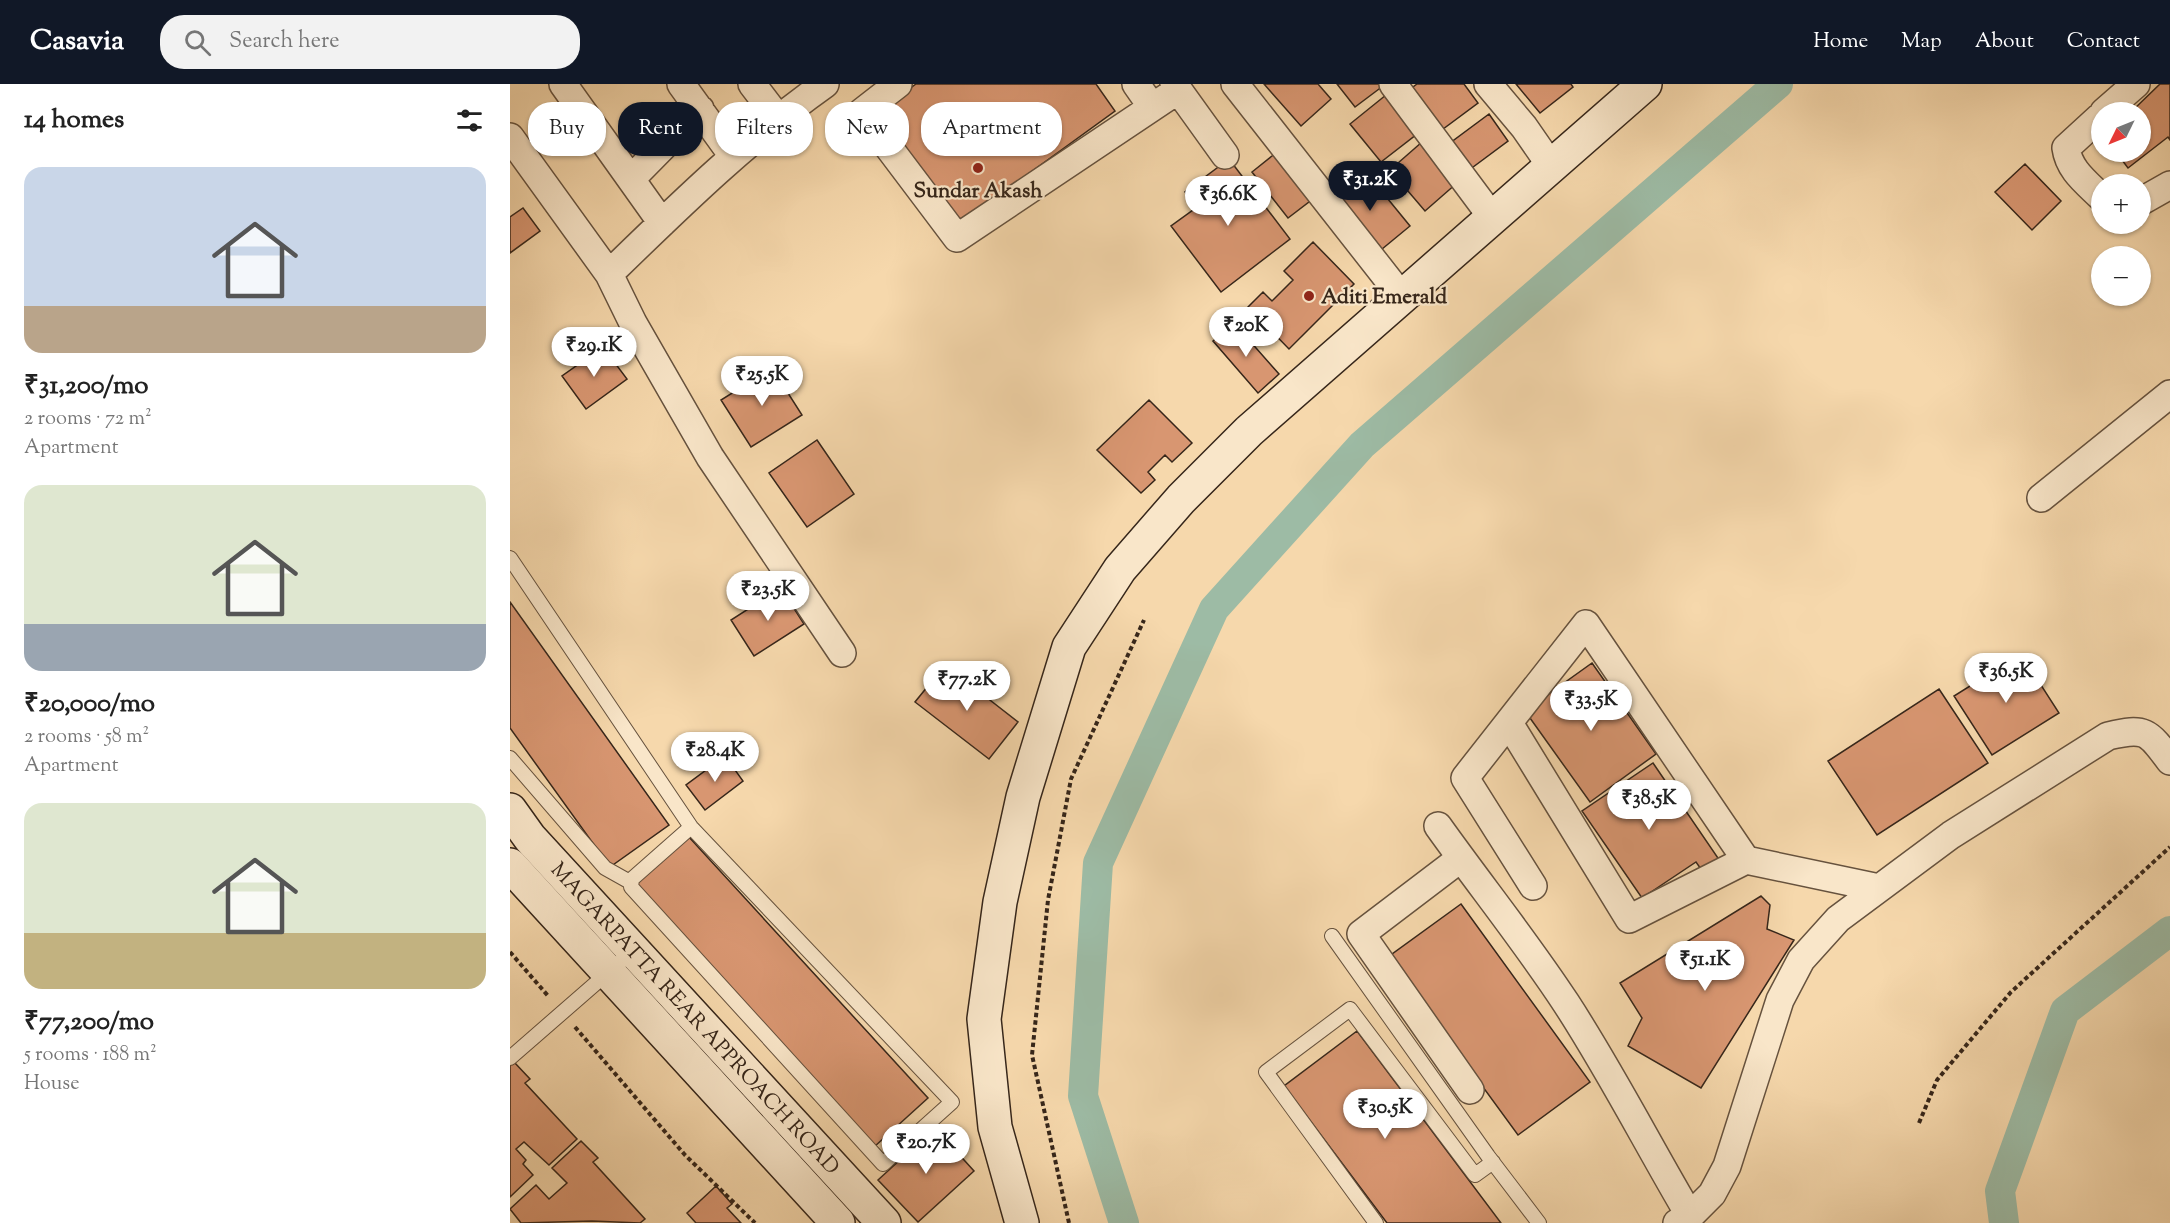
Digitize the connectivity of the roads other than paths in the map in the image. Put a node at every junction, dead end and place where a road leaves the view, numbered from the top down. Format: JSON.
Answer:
{"nodes":[{"id":1,"x":563,"y":84,"type":"edge"},
{"id":2,"x":681,"y":84,"type":"edge"},
{"id":3,"x":752,"y":84,"type":"edge"},
{"id":4,"x":825,"y":84,"type":"edge"},
{"id":5,"x":898,"y":84,"type":"edge"},
{"id":6,"x":1136,"y":84,"type":"edge"},
{"id":7,"x":1235,"y":84,"type":"edge"},
{"id":8,"x":1393,"y":84,"type":"edge"},
{"id":9,"x":1488,"y":84,"type":"edge"},
{"id":10,"x":2136,"y":84,"type":"edge"},
{"id":11,"x":1176,"y":87,"type":"edge"},
{"id":12,"x":1630,"y":89,"type":"edge"},
{"id":13,"x":695,"y":102,"type":"edge"},
{"id":14,"x":766,"y":102,"type":"edge"},
{"id":15,"x":800,"y":102,"type":"edge"},
{"id":16,"x":2116,"y":102,"type":"edge"},
{"id":17,"x":1152,"y":107,"type":"junction"},
{"id":18,"x":703,"y":113,"type":"edge"},
{"id":19,"x":2091,"y":125,"type":"edge"},
{"id":20,"x":715,"y":130,"type":"edge"},
{"id":21,"x":510,"y":137,"type":"edge"},
{"id":22,"x":1225,"y":155,"type":"dead end"},
{"id":23,"x":654,"y":156,"type":"edge"},
{"id":24,"x":733,"y":156,"type":"edge"},
{"id":25,"x":1551,"y":166,"type":"junction"},
{"id":26,"x":631,"y":179,"type":"junction"},
{"id":27,"x":2170,"y":185,"type":"edge"},
{"id":28,"x":2091,"y":187,"type":"edge"},
{"id":29,"x":2151,"y":196,"type":"edge"},
{"id":30,"x":1492,"y":217,"type":"junction"},
{"id":31,"x":662,"y":222,"type":"junction"},
{"id":32,"x":609,"y":274,"type":"junction"},
{"id":33,"x":1402,"y":297,"type":"junction"},
{"id":34,"x":2170,"y":394,"type":"edge"},
{"id":35,"x":2041,"y":498,"type":"dead end"},
{"id":36,"x":510,"y":558,"type":"edge"},
{"id":37,"x":842,"y":653,"type":"dead end"},
{"id":38,"x":1509,"y":723,"type":"junction"},
{"id":39,"x":510,"y":758,"type":"edge"},
{"id":40,"x":2170,"y":761,"type":"edge"},
{"id":41,"x":510,"y":810,"type":"edge"},
{"id":42,"x":1438,"y":826,"type":"dead end"},
{"id":43,"x":692,"y":827,"type":"junction"},
{"id":44,"x":1461,"y":858,"type":"junction"},
{"id":45,"x":1746,"y":860,"type":"junction"},
{"id":46,"x":510,"y":865,"type":"edge"},
{"id":47,"x":630,"y":882,"type":"junction"},
{"id":48,"x":1533,"y":886,"type":"dead end"},
{"id":49,"x":1878,"y":888,"type":"junction"},
{"id":50,"x":1332,"y":936,"type":"dead end"},
{"id":51,"x":634,"y":950,"type":"junction"},
{"id":52,"x":608,"y":973,"type":"junction"},
{"id":53,"x":510,"y":1058,"type":"edge"},
{"id":54,"x":1470,"y":1090,"type":"dead end"},
{"id":55,"x":1493,"y":1162,"type":"junction"},
{"id":56,"x":1683,"y":1220,"type":"edge"},
{"id":57,"x":838,"y":1223,"type":"edge"},
{"id":58,"x":884,"y":1223,"type":"edge"},
{"id":59,"x":1022,"y":1223,"type":"edge"},
{"id":60,"x":1376,"y":1223,"type":"edge"},
{"id":61,"x":1539,"y":1223,"type":"edge"}],
"edges":[{"from":1,"to":26,"type":"street"},
{"from":2,"to":13,"type":"street"},
{"from":3,"to":14,"type":"street"},
{"from":4,"to":15,"type":"street"},
{"from":5,"to":17,"type":"street"},
{"from":6,"to":17,"type":"street"},
{"from":7,"to":33,"type":"street"},
{"from":8,"to":30,"type":"street"},
{"from":9,"to":25,"type":"street"},
{"from":10,"to":16,"type":"street"},
{"from":11,"to":17,"type":"street"},
{"from":11,"to":22,"type":"street"},
{"from":12,"to":25,"type":"street"},
{"from":18,"to":20,"type":"street"},
{"from":19,"to":28,"type":"street"},
{"from":21,"to":32,"type":"street"},
{"from":23,"to":26,"type":"street"},
{"from":24,"to":31,"type":"street"},
{"from":25,"to":30,"type":"street"},
{"from":26,"to":31,"type":"street"},
{"from":27,"to":29,"type":"street"},
{"from":30,"to":33,"type":"street"},
{"from":31,"to":32,"type":"street"},
{"from":32,"to":37,"type":"street"},
{"from":33,"to":59,"type":"street"},
{"from":34,"to":35,"type":"street"},
{"from":36,"to":43,"type":"lane"},
{"from":38,"to":45,"type":"street"},
{"from":38,"to":45,"type":"street"},
{"from":38,"to":48,"type":"street"},
{"from":39,"to":47,"type":"lane"},
{"from":40,"to":49,"type":"street"},
{"from":41,"to":51,"type":"street","name":"MAGARPATTA REAR APPROACH ROAD"},
{"from":42,"to":44,"type":"street"},
{"from":43,"to":47,"type":"lane"},
{"from":43,"to":47,"type":"lane"},
{"from":44,"to":54,"type":"street"},
{"from":44,"to":56,"type":"street"},
{"from":45,"to":49,"type":"street"},
{"from":46,"to":52,"type":"street","name":"MAGARPATTA REAR APPROACH ROAD"},
{"from":49,"to":56,"type":"street"},
{"from":50,"to":55,"type":"lane"},
{"from":51,"to":52,"type":"lane"},
{"from":51,"to":58,"type":"street","name":"MAGARPATTA REAR APPROACH ROAD"},
{"from":52,"to":53,"type":"lane"},
{"from":52,"to":57,"type":"street","name":"MAGARPATTA REAR APPROACH ROAD"},
{"from":55,"to":60,"type":"lane"},
{"from":55,"to":61,"type":"lane"}]}
